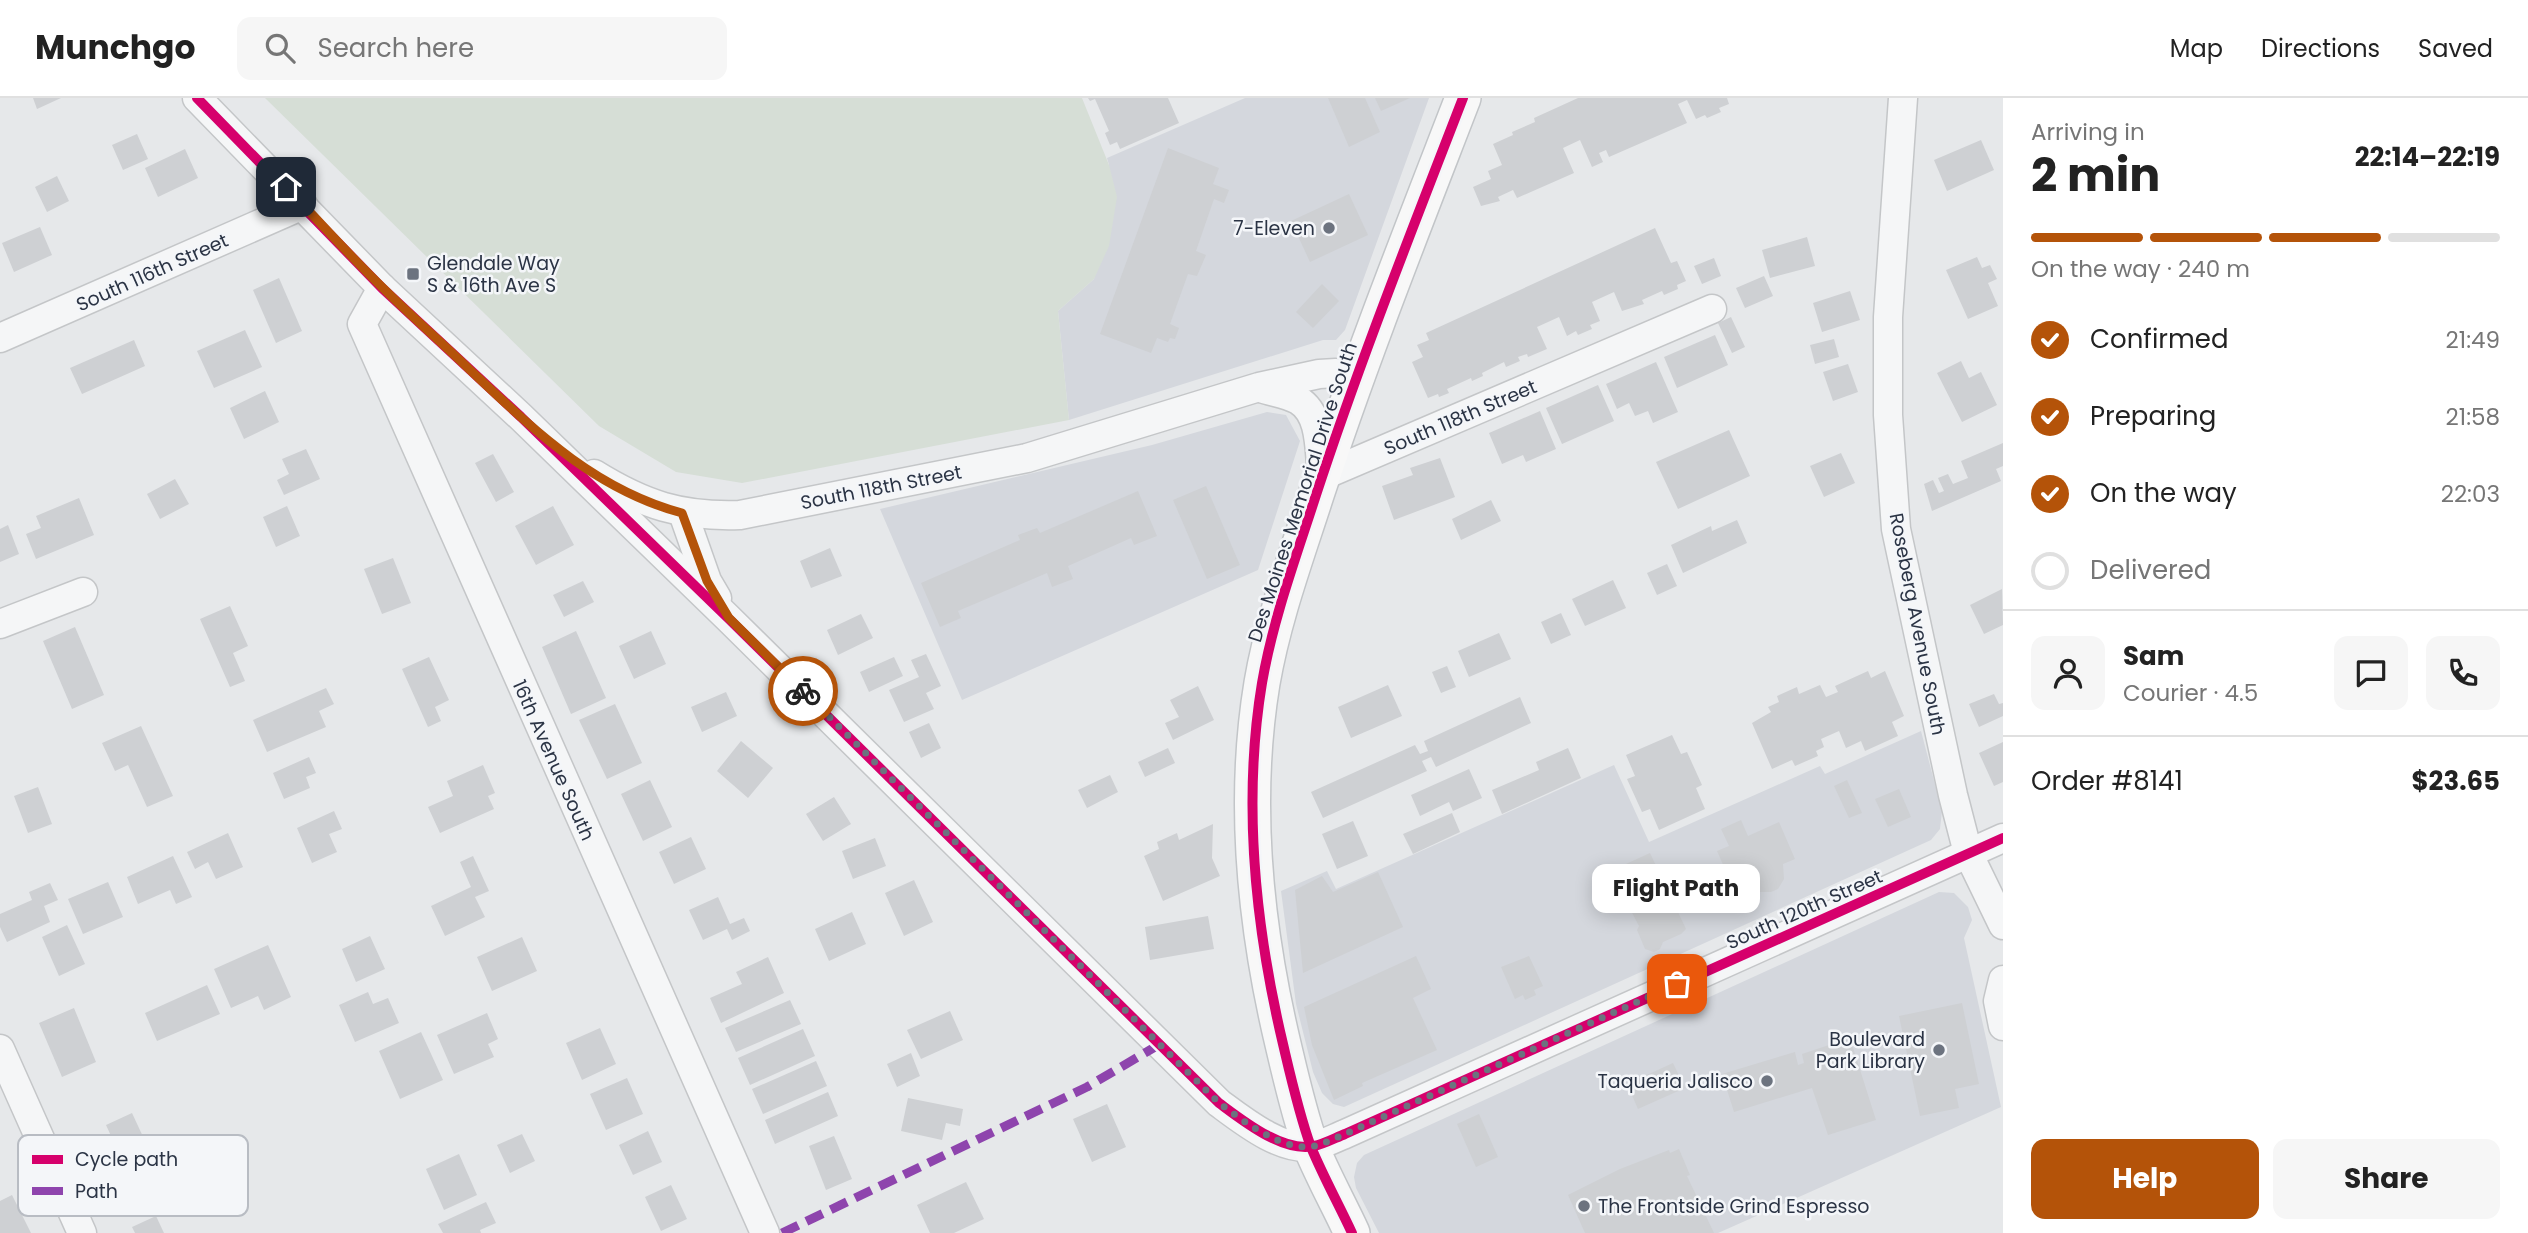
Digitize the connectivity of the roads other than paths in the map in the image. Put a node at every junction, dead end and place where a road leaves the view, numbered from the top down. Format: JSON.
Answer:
{"nodes":[{"id":1,"x":197,"y":98,"type":"edge"},
{"id":2,"x":1463,"y":98,"type":"edge"},
{"id":3,"x":1903,"y":98,"type":"edge"},
{"id":4,"x":303,"y":205,"type":"junction"},
{"id":5,"x":382,"y":288,"type":"junction"},
{"id":6,"x":1712,"y":309,"type":"dead end"},
{"id":7,"x":0,"y":338,"type":"edge"},
{"id":8,"x":1355,"y":377,"type":"junction"},
{"id":9,"x":1259,"y":387,"type":"junction"},
{"id":10,"x":521,"y":417,"type":"junction"},
{"id":11,"x":1322,"y":476,"type":"junction"},
{"id":12,"x":682,"y":513,"type":"junction"},
{"id":13,"x":83,"y":592,"type":"dead end"},
{"id":14,"x":729,"y":618,"type":"junction"},
{"id":15,"x":0,"y":624,"type":"edge"},
{"id":16,"x":2003,"y":838,"type":"edge"},
{"id":17,"x":1968,"y":853,"type":"junction"},
{"id":18,"x":2003,"y":925,"type":"edge"},
{"id":19,"x":2003,"y":980,"type":"edge"},
{"id":20,"x":2003,"y":1026,"type":"edge"},
{"id":21,"x":0,"y":1049,"type":"edge"},
{"id":22,"x":38,"y":1135,"type":"edge"},
{"id":23,"x":1311,"y":1147,"type":"junction"},
{"id":24,"x":74,"y":1216,"type":"edge"},
{"id":25,"x":82,"y":1233,"type":"edge"},
{"id":26,"x":765,"y":1233,"type":"edge"},
{"id":27,"x":1352,"y":1233,"type":"edge"}],
"edges":[{"from":1,"to":4,"type":"street"},
{"from":2,"to":8,"type":"main road","name":"Des Moines Memorial Drive South"},
{"from":3,"to":17,"type":"street","name":"Roseberg Avenue South"},
{"from":4,"to":5,"type":"street"},
{"from":4,"to":7,"type":"street","name":"South 116th Street"},
{"from":5,"to":10,"type":"street"},
{"from":5,"to":26,"type":"street","name":"16th Avenue South"},
{"from":6,"to":11,"type":"street","name":"South 118th Street"},
{"from":8,"to":9,"type":"street","name":"South 118th Street"},
{"from":8,"to":11,"type":"main road","name":"Des Moines Memorial Drive South"},
{"from":9,"to":11,"type":"street"},
{"from":9,"to":12,"type":"street","name":"South 118th Street"},
{"from":10,"to":12,"type":"street","name":"South 118th Street"},
{"from":10,"to":14,"type":"street"},
{"from":11,"to":23,"type":"main road","name":"Des Moines Memorial Drive South"},
{"from":12,"to":14,"type":"street"},
{"from":13,"to":15,"type":"street"},
{"from":14,"to":23,"type":"street"},
{"from":16,"to":17,"type":"street","name":"South 120th Street"},
{"from":17,"to":18,"type":"street","name":"Roseberg Avenue South"},
{"from":17,"to":23,"type":"street","name":"South 120th Street"},
{"from":19,"to":20,"type":"street"},
{"from":21,"to":22,"type":"street"},
{"from":23,"to":27,"type":"main road","name":"Des Moines Memorial Drive South"},
{"from":24,"to":25,"type":"street"}]}
